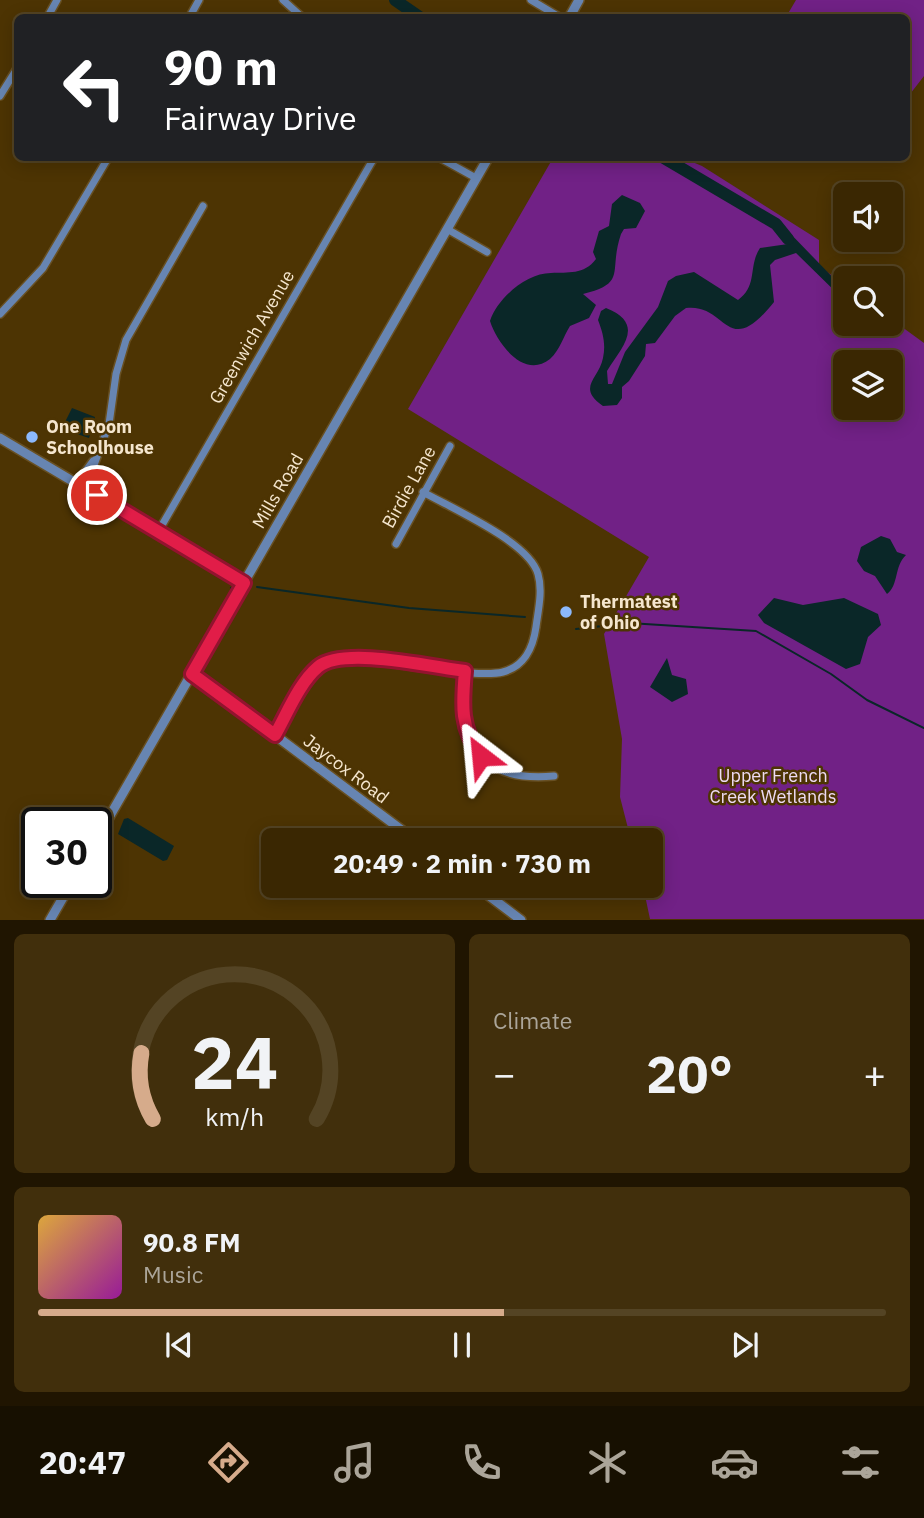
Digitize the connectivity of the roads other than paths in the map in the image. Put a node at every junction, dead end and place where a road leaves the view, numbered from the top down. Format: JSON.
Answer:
{"nodes":[{"id":1,"x":283,"y":0,"type":"edge"},
{"id":2,"x":531,"y":0,"type":"edge"},
{"id":3,"x":299,"y":14,"type":"edge"},
{"id":4,"x":554,"y":14,"type":"edge"},
{"id":5,"x":14,"y":73,"type":"edge"},
{"id":6,"x":0,"y":96,"type":"edge"},
{"id":7,"x":106,"y":161,"type":"edge"},
{"id":8,"x":372,"y":161,"type":"edge"},
{"id":9,"x":445,"y":161,"type":"edge"},
{"id":10,"x":486,"y":161,"type":"edge"},
{"id":11,"x":476,"y":178,"type":"junction"},
{"id":12,"x":203,"y":206,"type":"dead end"},
{"id":13,"x":447,"y":229,"type":"junction"},
{"id":14,"x":486,"y":252,"type":"dead end"},
{"id":15,"x":0,"y":314,"type":"edge"},
{"id":16,"x":0,"y":438,"type":"edge"},
{"id":17,"x":450,"y":446,"type":"dead end"},
{"id":18,"x":81,"y":482,"type":"junction"},
{"id":19,"x":423,"y":492,"type":"junction"},
{"id":20,"x":159,"y":532,"type":"junction"},
{"id":21,"x":396,"y":544,"type":"dead end"},
{"id":22,"x":244,"y":583,"type":"junction"},
{"id":23,"x":465,"y":671,"type":"junction"},
{"id":24,"x":192,"y":674,"type":"junction"},
{"id":25,"x":275,"y":735,"type":"junction"},
{"id":26,"x":554,"y":776,"type":"dead end"},
{"id":27,"x":112,"y":812,"type":"edge"},
{"id":28,"x":399,"y":828,"type":"edge"},
{"id":29,"x":62,"y":898,"type":"edge"},
{"id":30,"x":492,"y":898,"type":"edge"},
{"id":31,"x":50,"y":919,"type":"edge"},
{"id":32,"x":521,"y":919,"type":"edge"}],
"edges":[{"from":1,"to":3,"type":"street"},
{"from":2,"to":4,"type":"street"},
{"from":5,"to":6,"type":"street"},
{"from":7,"to":15,"type":"street"},
{"from":8,"to":20,"type":"street","name":"Greenwich Avenue"},
{"from":9,"to":11,"type":"street"},
{"from":10,"to":11,"type":"street","name":"Mills Road"},
{"from":11,"to":13,"type":"street","name":"Mills Road"},
{"from":12,"to":18,"type":"street"},
{"from":13,"to":14,"type":"street"},
{"from":13,"to":22,"type":"street","name":"Mills Road"},
{"from":16,"to":18,"type":"street"},
{"from":17,"to":19,"type":"street","name":"Birdie Lane"},
{"from":18,"to":20,"type":"street"},
{"from":19,"to":21,"type":"street","name":"Birdie Lane"},
{"from":19,"to":23,"type":"street"},
{"from":20,"to":22,"type":"street"},
{"from":22,"to":24,"type":"street","name":"Mills Road"},
{"from":23,"to":25,"type":"street"},
{"from":23,"to":26,"type":"street"},
{"from":24,"to":25,"type":"street","name":"Jaycox Road"},
{"from":24,"to":27,"type":"street","name":"Mills Road"},
{"from":25,"to":28,"type":"street","name":"Jaycox Road"},
{"from":29,"to":31,"type":"street"},
{"from":30,"to":32,"type":"street"}]}
